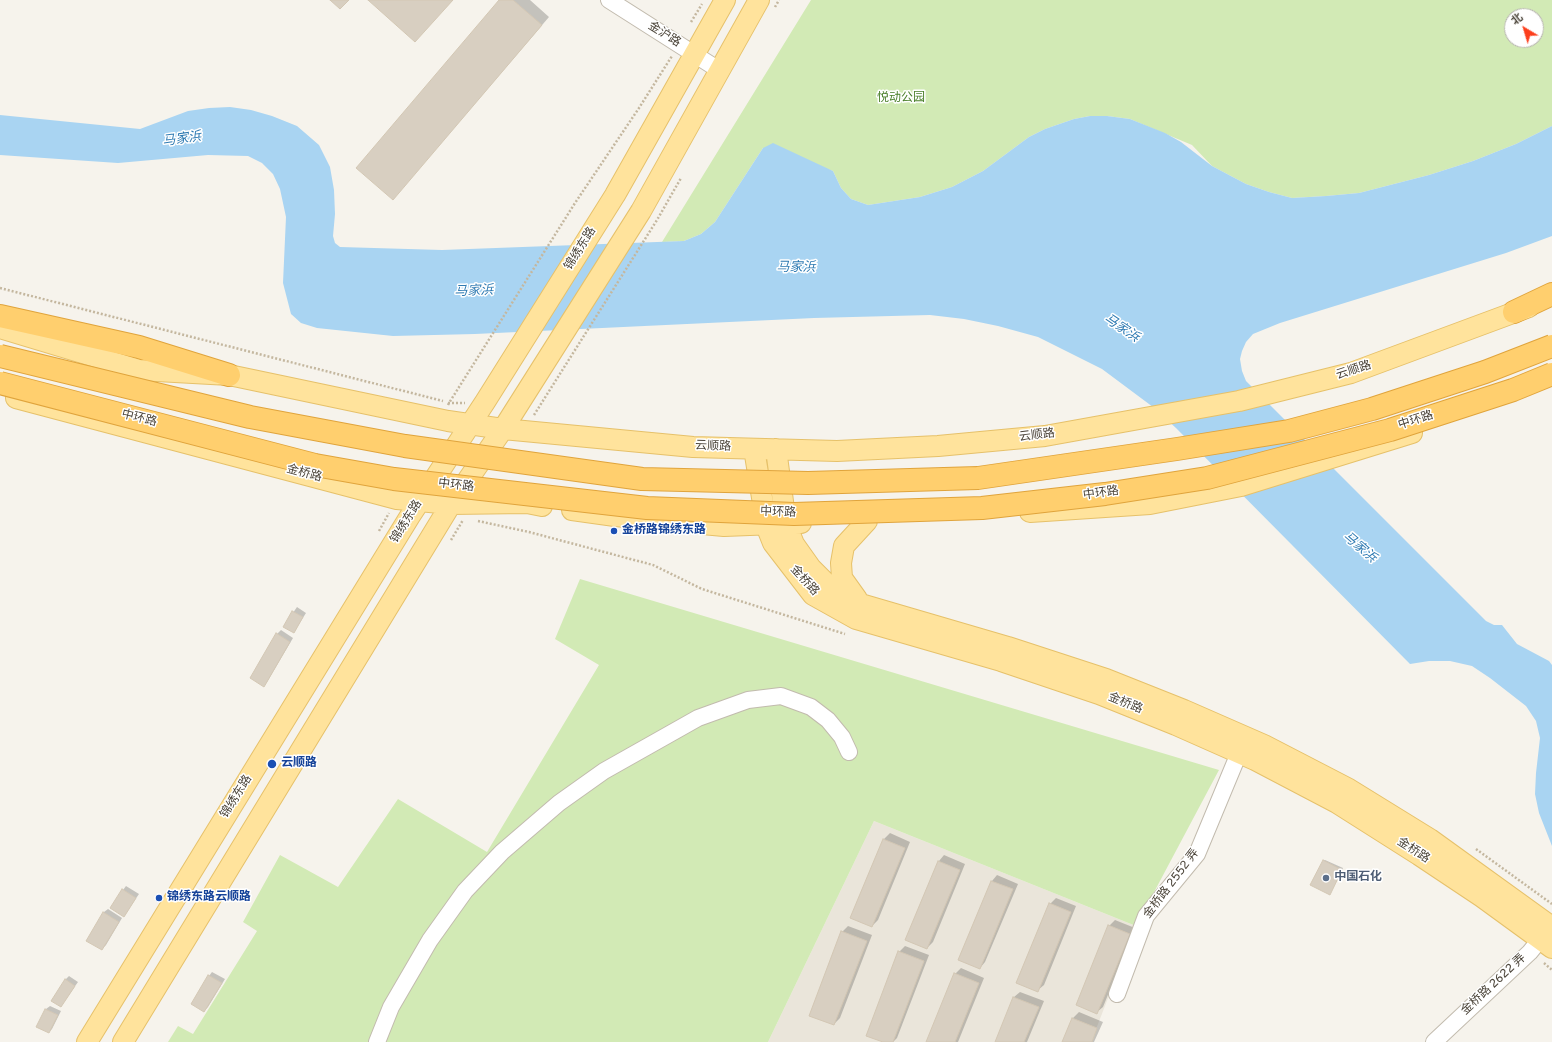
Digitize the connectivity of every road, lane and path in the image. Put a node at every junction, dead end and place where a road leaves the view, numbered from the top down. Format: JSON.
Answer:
{"nodes":[{"id":1,"x":609,"y":0,"type":"edge"},
{"id":2,"x":704,"y":0,"type":"edge"},
{"id":3,"x":725,"y":0,"type":"edge"},
{"id":4,"x":759,"y":0,"type":"edge"},
{"id":5,"x":687,"y":50,"type":"junction"},
{"id":6,"x":719,"y":70,"type":"junction"},
{"id":7,"x":649,"y":216,"type":"junction"},
{"id":8,"x":0,"y":288,"type":"edge"},
{"id":9,"x":1552,"y":294,"type":"edge"},
{"id":10,"x":1552,"y":298,"type":"edge"},
{"id":11,"x":1514,"y":312,"type":"junction"},
{"id":12,"x":2,"y":321,"type":"edge"},
{"id":13,"x":1552,"y":346,"type":"edge"},
{"id":14,"x":0,"y":356,"type":"edge"},
{"id":15,"x":1552,"y":374,"type":"edge"},
{"id":16,"x":229,"y":375,"type":"joint"},
{"id":17,"x":0,"y":383,"type":"edge"},
{"id":18,"x":1552,"y":384,"type":"edge"},
{"id":19,"x":0,"y":393,"type":"edge"},
{"id":20,"x":485,"y":402,"type":"junction"},
{"id":21,"x":521,"y":402,"type":"junction"},
{"id":22,"x":449,"y":403,"type":"junction"},
{"id":23,"x":471,"y":424,"type":"junction"},
{"id":24,"x":503,"y":429,"type":"junction"},
{"id":25,"x":754,"y":449,"type":"junction"},
{"id":26,"x":776,"y":449,"type":"junction"},
{"id":27,"x":415,"y":509,"type":"junction"},
{"id":28,"x":381,"y":512,"type":"dead end"},
{"id":29,"x":447,"y":512,"type":"junction"},
{"id":30,"x":465,"y":519,"type":"dead end"},
{"id":31,"x":472,"y":520,"type":"dead end"},
{"id":32,"x":867,"y":521,"type":"junction"},
{"id":33,"x":766,"y":524,"type":"junction"},
{"id":34,"x":786,"y":524,"type":"junction"},
{"id":35,"x":861,"y":604,"type":"junction"},
{"id":36,"x":846,"y":634,"type":"dead end"},
{"id":37,"x":849,"y":752,"type":"dead end"},
{"id":38,"x":1239,"y":753,"type":"junction"},
{"id":39,"x":1545,"y":938,"type":"edge"},
{"id":40,"x":1552,"y":970,"type":"edge"},
{"id":41,"x":1117,"y":994,"type":"dead end"},
{"id":42,"x":86,"y":1042,"type":"edge"},
{"id":43,"x":123,"y":1042,"type":"edge"},
{"id":44,"x":377,"y":1042,"type":"edge"},
{"id":45,"x":1434,"y":1042,"type":"edge"}],
"edges":[{"from":1,"to":5,"type":"street","name":"金沪路"},
{"from":2,"to":5,"type":"path"},
{"from":3,"to":5,"type":"main road","name":"锦绣东路"},
{"from":4,"to":6,"type":"main road"},
{"from":5,"to":6,"type":"street","name":"金沪路"},
{"from":5,"to":20,"type":"main road","name":"锦绣东路"},
{"from":5,"to":22,"type":"path"},
{"from":6,"to":7,"type":"main road"},
{"from":7,"to":21,"type":"main road"},
{"from":7,"to":21,"type":"path"},
{"from":8,"to":22,"type":"path"},
{"from":9,"to":11,"type":"highway"},
{"from":10,"to":11,"type":"main road","name":"云顺路"},
{"from":11,"to":26,"type":"main road","name":"云顺路"},
{"from":12,"to":16,"type":"highway"},
{"from":13,"to":14,"type":"highway","name":"中环路","bridge":true},
{"from":15,"to":17,"type":"highway","name":"中环路","bridge":true},
{"from":16,"to":23,"type":"main road"},
{"from":18,"to":32,"type":"main road"},
{"from":19,"to":27,"type":"main road","name":"金桥路"},
{"from":20,"to":22,"type":"path"},
{"from":20,"to":23,"type":"main road","name":"锦绣东路"},
{"from":21,"to":24,"type":"main road"},
{"from":23,"to":24,"type":"main road"},
{"from":23,"to":27,"type":"main road","name":"锦绣东路"},
{"from":24,"to":25,"type":"main road","name":"云顺路"},
{"from":24,"to":29,"type":"main road"},
{"from":25,"to":26,"type":"main road","name":"云顺路"},
{"from":25,"to":33,"type":"main road","name":"金桥路"},
{"from":26,"to":34,"type":"main road","name":"金桥路"},
{"from":27,"to":28,"type":"path"},
{"from":27,"to":29,"type":"main road","name":"金桥路"},
{"from":27,"to":42,"type":"main road","name":"锦绣东路"},
{"from":29,"to":30,"type":"path"},
{"from":29,"to":33,"type":"main road","name":"金桥路"},
{"from":29,"to":43,"type":"main road"},
{"from":31,"to":36,"type":"path"},
{"from":32,"to":34,"type":"main road"},
{"from":32,"to":35,"type":"main road"},
{"from":33,"to":34,"type":"main road"},
{"from":33,"to":38,"type":"main road","name":"金桥路"},
{"from":34,"to":35,"type":"main road","name":"金桥路"},
{"from":35,"to":39,"type":"main road","name":"金桥路"},
{"from":37,"to":44,"type":"street"},
{"from":38,"to":39,"type":"main road","name":"金桥路"},
{"from":38,"to":41,"type":"street","name":"金桥路 2552 弄"},
{"from":39,"to":40,"type":"path"},
{"from":39,"to":45,"type":"street","name":"金桥路 2622 弄"}]}
